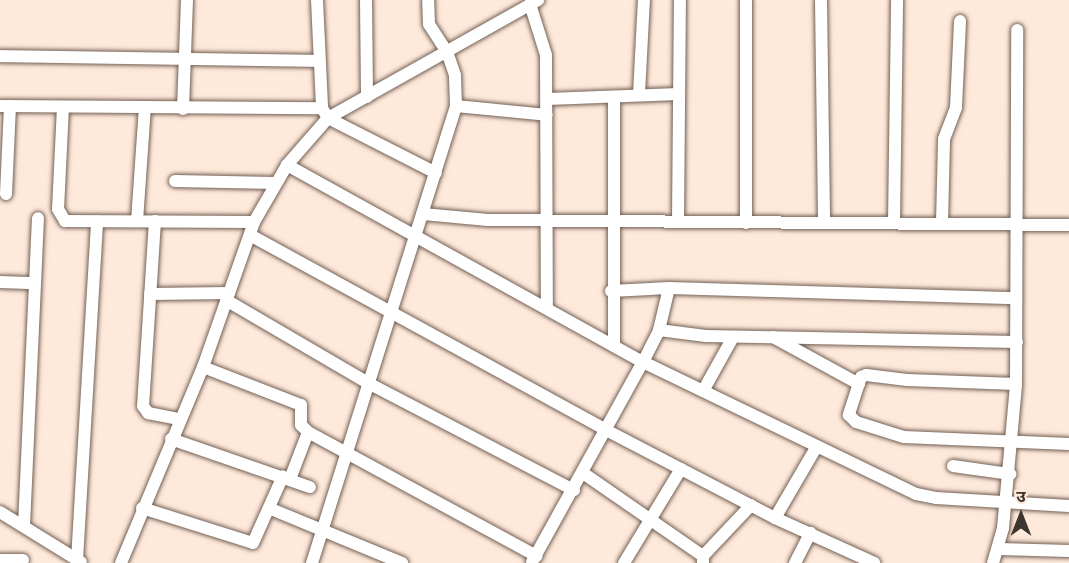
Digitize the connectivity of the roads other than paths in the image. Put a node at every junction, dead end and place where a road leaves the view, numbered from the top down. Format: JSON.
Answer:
{"nodes":[{"id":1,"x":187,"y":0,"type":"edge"},
{"id":2,"x":317,"y":0,"type":"edge"},
{"id":3,"x":366,"y":0,"type":"edge"},
{"id":4,"x":428,"y":0,"type":"edge"},
{"id":5,"x":644,"y":0,"type":"edge"},
{"id":6,"x":680,"y":0,"type":"edge"},
{"id":7,"x":746,"y":0,"type":"edge"},
{"id":8,"x":820,"y":0,"type":"edge"},
{"id":9,"x":897,"y":0,"type":"edge"},
{"id":10,"x":534,"y":2,"type":"edge"},
{"id":11,"x":960,"y":21,"type":"dead end"},
{"id":12,"x":1017,"y":30,"type":"dead end"},
{"id":13,"x":447,"y":52,"type":"junction"},
{"id":14,"x":0,"y":56,"type":"edge"},
{"id":15,"x":185,"y":61,"type":"junction"},
{"id":16,"x":319,"y":61,"type":"junction"},
{"id":17,"x":639,"y":94,"type":"junction"},
{"id":18,"x":679,"y":94,"type":"junction"},
{"id":19,"x":367,"y":97,"type":"junction"},
{"id":20,"x":614,"y":97,"type":"junction"},
{"id":21,"x":547,"y":99,"type":"junction"},
{"id":22,"x":5,"y":106,"type":"edge"},
{"id":23,"x":63,"y":106,"type":"junction"},
{"id":24,"x":456,"y":106,"type":"junction"},
{"id":25,"x":145,"y":107,"type":"junction"},
{"id":26,"x":183,"y":109,"type":"junction"},
{"id":27,"x":326,"y":113,"type":"junction"},
{"id":28,"x":547,"y":115,"type":"junction"},
{"id":29,"x":287,"y":165,"type":"junction"},
{"id":30,"x":436,"y":173,"type":"junction"},
{"id":31,"x":175,"y":181,"type":"dead end"},
{"id":32,"x":275,"y":183,"type":"junction"},
{"id":33,"x":6,"y":194,"type":"dead end"},
{"id":34,"x":423,"y":214,"type":"junction"},
{"id":35,"x":38,"y":218,"type":"dead end"},
{"id":36,"x":548,"y":220,"type":"junction"},
{"id":37,"x":137,"y":221,"type":"junction"},
{"id":38,"x":155,"y":221,"type":"junction"},
{"id":39,"x":612,"y":221,"type":"junction"},
{"id":40,"x":678,"y":221,"type":"junction"},
{"id":41,"x":824,"y":221,"type":"junction"},
{"id":42,"x":98,"y":222,"type":"junction"},
{"id":43,"x":254,"y":222,"type":"junction"},
{"id":44,"x":894,"y":222,"type":"junction"},
{"id":45,"x":746,"y":223,"type":"junction"},
{"id":46,"x":942,"y":223,"type":"junction"},
{"id":47,"x":1016,"y":224,"type":"junction"},
{"id":48,"x":1069,"y":225,"type":"edge"},
{"id":49,"x":250,"y":235,"type":"junction"},
{"id":50,"x":416,"y":237,"type":"junction"},
{"id":51,"x":0,"y":282,"type":"edge"},
{"id":52,"x":35,"y":284,"type":"junction"},
{"id":53,"x":669,"y":288,"type":"junction"},
{"id":54,"x":611,"y":291,"type":"junction"},
{"id":55,"x":150,"y":294,"type":"junction"},
{"id":56,"x":227,"y":297,"type":"junction"},
{"id":57,"x":1016,"y":298,"type":"junction"},
{"id":58,"x":547,"y":308,"type":"junction"},
{"id":59,"x":390,"y":311,"type":"junction"},
{"id":60,"x":659,"y":330,"type":"junction"},
{"id":61,"x":771,"y":336,"type":"junction"},
{"id":62,"x":733,"y":337,"type":"junction"},
{"id":63,"x":1017,"y":342,"type":"junction"},
{"id":64,"x":614,"y":346,"type":"junction"},
{"id":65,"x":643,"y":362,"type":"junction"},
{"id":66,"x":203,"y":367,"type":"junction"},
{"id":67,"x":370,"y":384,"type":"junction"},
{"id":68,"x":859,"y":384,"type":"junction"},
{"id":69,"x":1016,"y":384,"type":"junction"},
{"id":70,"x":702,"y":391,"type":"junction"},
{"id":71,"x":180,"y":419,"type":"junction"},
{"id":72,"x":606,"y":430,"type":"junction"},
{"id":73,"x":308,"y":432,"type":"junction"},
{"id":74,"x":171,"y":439,"type":"junction"},
{"id":75,"x":1013,"y":444,"type":"junction"},
{"id":76,"x":1069,"y":444,"type":"edge"},
{"id":77,"x":817,"y":446,"type":"junction"},
{"id":78,"x":347,"y":452,"type":"junction"},
{"id":79,"x":953,"y":466,"type":"dead end"},
{"id":80,"x":681,"y":469,"type":"junction"},
{"id":81,"x":583,"y":473,"type":"junction"},
{"id":82,"x":1010,"y":474,"type":"junction"},
{"id":83,"x":286,"y":478,"type":"junction"},
{"id":84,"x":310,"y":487,"type":"dead end"},
{"id":85,"x":574,"y":490,"type":"junction"},
{"id":86,"x":1006,"y":504,"type":"junction"},
{"id":87,"x":751,"y":505,"type":"junction"},
{"id":88,"x":1069,"y":506,"type":"edge"},
{"id":89,"x":142,"y":508,"type":"junction"},
{"id":90,"x":271,"y":509,"type":"junction"},
{"id":91,"x":0,"y":512,"type":"edge"},
{"id":92,"x":775,"y":518,"type":"junction"},
{"id":93,"x":651,"y":520,"type":"junction"},
{"id":94,"x":24,"y":526,"type":"junction"},
{"id":95,"x":321,"y":529,"type":"junction"},
{"id":96,"x":810,"y":533,"type":"junction"},
{"id":97,"x":1000,"y":549,"type":"junction"},
{"id":98,"x":1069,"y":551,"type":"edge"},
{"id":99,"x":0,"y":560,"type":"edge"},
{"id":100,"x":23,"y":560,"type":"dead end"},
{"id":101,"x":534,"y":560,"type":"edge"},
{"id":102,"x":703,"y":560,"type":"edge"},
{"id":103,"x":79,"y":561,"type":"edge"},
{"id":104,"x":121,"y":563,"type":"edge"},
{"id":105,"x":312,"y":563,"type":"edge"},
{"id":106,"x":402,"y":563,"type":"edge"},
{"id":107,"x":624,"y":563,"type":"edge"},
{"id":108,"x":795,"y":563,"type":"edge"},
{"id":109,"x":874,"y":563,"type":"edge"},
{"id":110,"x":993,"y":563,"type":"edge"}],
"edges":[{"from":1,"to":15,"type":"street"},
{"from":2,"to":16,"type":"street"},
{"from":3,"to":19,"type":"street"},
{"from":4,"to":13,"type":"street"},
{"from":5,"to":17,"type":"street"},
{"from":6,"to":18,"type":"street"},
{"from":7,"to":45,"type":"street"},
{"from":8,"to":41,"type":"street"},
{"from":9,"to":44,"type":"street"},
{"from":10,"to":13,"type":"street"},
{"from":10,"to":21,"type":"street"},
{"from":11,"to":46,"type":"street"},
{"from":12,"to":47,"type":"street"},
{"from":13,"to":19,"type":"street"},
{"from":13,"to":24,"type":"street"},
{"from":14,"to":15,"type":"street"},
{"from":15,"to":16,"type":"street"},
{"from":15,"to":26,"type":"street"},
{"from":16,"to":27,"type":"street"},
{"from":17,"to":18,"type":"street"},
{"from":17,"to":20,"type":"street"},
{"from":18,"to":40,"type":"street"},
{"from":19,"to":27,"type":"street"},
{"from":20,"to":21,"type":"street"},
{"from":20,"to":39,"type":"street"},
{"from":21,"to":28,"type":"street"},
{"from":22,"to":23,"type":"street"},
{"from":22,"to":33,"type":"street"},
{"from":23,"to":25,"type":"street"},
{"from":23,"to":42,"type":"street"},
{"from":24,"to":28,"type":"street"},
{"from":24,"to":30,"type":"street"},
{"from":25,"to":26,"type":"street"},
{"from":25,"to":37,"type":"street"},
{"from":26,"to":27,"type":"street"},
{"from":27,"to":29,"type":"street"},
{"from":27,"to":30,"type":"street"},
{"from":28,"to":36,"type":"street"},
{"from":29,"to":32,"type":"street"},
{"from":29,"to":50,"type":"street"},
{"from":30,"to":34,"type":"street"},
{"from":31,"to":32,"type":"street"},
{"from":32,"to":43,"type":"street"},
{"from":34,"to":36,"type":"street"},
{"from":34,"to":50,"type":"street"},
{"from":35,"to":52,"type":"street"},
{"from":36,"to":39,"type":"street"},
{"from":36,"to":58,"type":"street"},
{"from":37,"to":38,"type":"street"},
{"from":37,"to":42,"type":"street"},
{"from":38,"to":43,"type":"street"},
{"from":38,"to":55,"type":"street"},
{"from":39,"to":40,"type":"street"},
{"from":39,"to":54,"type":"street"},
{"from":40,"to":45,"type":"street"},
{"from":41,"to":44,"type":"street"},
{"from":41,"to":45,"type":"street"},
{"from":42,"to":103,"type":"street"},
{"from":43,"to":49,"type":"street"},
{"from":44,"to":46,"type":"street"},
{"from":46,"to":47,"type":"street"},
{"from":47,"to":48,"type":"street"},
{"from":47,"to":57,"type":"street"},
{"from":49,"to":56,"type":"street"},
{"from":49,"to":59,"type":"street"},
{"from":50,"to":58,"type":"street"},
{"from":50,"to":59,"type":"street"},
{"from":51,"to":52,"type":"street"},
{"from":52,"to":94,"type":"street"},
{"from":53,"to":54,"type":"street"},
{"from":53,"to":57,"type":"street"},
{"from":53,"to":60,"type":"street"},
{"from":54,"to":64,"type":"street"},
{"from":55,"to":56,"type":"street"},
{"from":55,"to":71,"type":"street"},
{"from":56,"to":66,"type":"street"},
{"from":56,"to":67,"type":"street"},
{"from":57,"to":63,"type":"street"},
{"from":58,"to":64,"type":"street"},
{"from":59,"to":67,"type":"street"},
{"from":59,"to":72,"type":"street"},
{"from":60,"to":62,"type":"street"},
{"from":60,"to":65,"type":"street"},
{"from":61,"to":62,"type":"street"},
{"from":61,"to":63,"type":"street"},
{"from":61,"to":68,"type":"street"},
{"from":62,"to":70,"type":"street"},
{"from":63,"to":69,"type":"street"},
{"from":64,"to":65,"type":"street"},
{"from":65,"to":70,"type":"street"},
{"from":65,"to":72,"type":"street"},
{"from":66,"to":71,"type":"street"},
{"from":66,"to":73,"type":"street"},
{"from":67,"to":78,"type":"street"},
{"from":67,"to":85,"type":"street"},
{"from":68,"to":69,"type":"street"},
{"from":68,"to":75,"type":"street"},
{"from":69,"to":75,"type":"street"},
{"from":70,"to":77,"type":"street"},
{"from":71,"to":74,"type":"street"},
{"from":72,"to":80,"type":"street"},
{"from":72,"to":81,"type":"street"},
{"from":73,"to":78,"type":"street"},
{"from":73,"to":83,"type":"street"},
{"from":74,"to":83,"type":"street"},
{"from":74,"to":89,"type":"street"},
{"from":75,"to":76,"type":"street"},
{"from":75,"to":82,"type":"street"},
{"from":77,"to":86,"type":"street"},
{"from":77,"to":92,"type":"street"},
{"from":78,"to":95,"type":"street"},
{"from":78,"to":101,"type":"street"},
{"from":79,"to":82,"type":"street"},
{"from":80,"to":87,"type":"street"},
{"from":80,"to":93,"type":"street"},
{"from":81,"to":85,"type":"street"},
{"from":81,"to":93,"type":"street"},
{"from":82,"to":86,"type":"street"},
{"from":83,"to":84,"type":"street"},
{"from":83,"to":90,"type":"street"},
{"from":85,"to":101,"type":"street"},
{"from":86,"to":88,"type":"street"},
{"from":86,"to":97,"type":"street"},
{"from":87,"to":92,"type":"street"},
{"from":87,"to":102,"type":"street"},
{"from":89,"to":90,"type":"street"},
{"from":89,"to":104,"type":"street"},
{"from":90,"to":95,"type":"street"},
{"from":91,"to":94,"type":"street"},
{"from":92,"to":96,"type":"street"},
{"from":93,"to":102,"type":"street"},
{"from":93,"to":107,"type":"street"},
{"from":94,"to":103,"type":"street"},
{"from":95,"to":105,"type":"street"},
{"from":95,"to":106,"type":"street"},
{"from":96,"to":108,"type":"street"},
{"from":96,"to":109,"type":"street"},
{"from":97,"to":98,"type":"street"},
{"from":97,"to":110,"type":"street"},
{"from":99,"to":100,"type":"street"}]}
